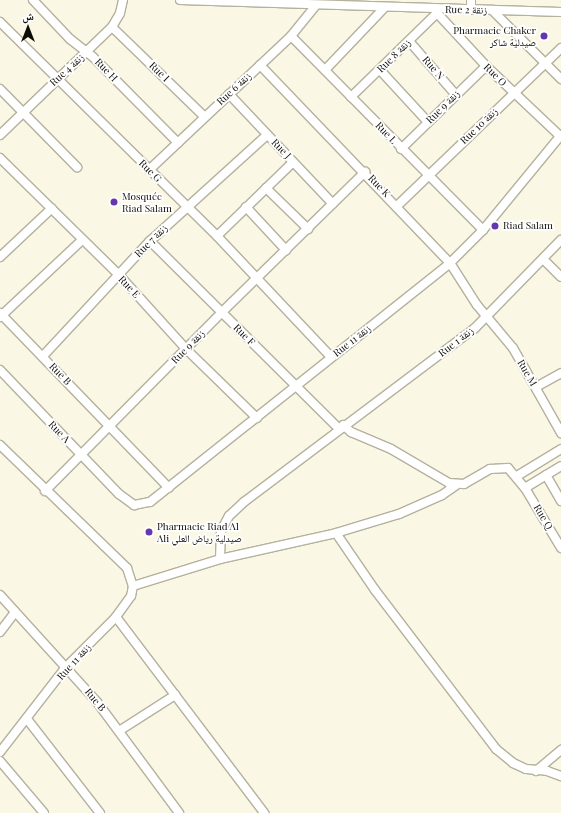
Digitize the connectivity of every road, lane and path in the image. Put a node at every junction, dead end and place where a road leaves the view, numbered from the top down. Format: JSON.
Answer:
{"nodes":[{"id":1,"x":32,"y":0,"type":"edge"},
{"id":2,"x":123,"y":0,"type":"edge"},
{"id":3,"x":180,"y":0,"type":"edge"},
{"id":4,"x":472,"y":0,"type":"edge"},
{"id":5,"x":320,"y":4,"type":"edge"},
{"id":6,"x":384,"y":8,"type":"junction"},
{"id":7,"x":471,"y":10,"type":"junction"},
{"id":8,"x":492,"y":10,"type":"junction"},
{"id":9,"x":437,"y":11,"type":"junction"},
{"id":10,"x":561,"y":12,"type":"edge"},
{"id":11,"x":0,"y":22,"type":"edge"},
{"id":12,"x":112,"y":27,"type":"junction"},
{"id":13,"x":291,"y":36,"type":"junction"},
{"id":14,"x":409,"y":41,"type":"junction"},
{"id":15,"x":561,"y":48,"type":"edge"},
{"id":16,"x":87,"y":51,"type":"junction"},
{"id":17,"x":546,"y":63,"type":"junction"},
{"id":18,"x":260,"y":65,"type":"junction"},
{"id":19,"x":486,"y":66,"type":"junction"},
{"id":20,"x":325,"y":70,"type":"junction"},
{"id":21,"x":380,"y":70,"type":"junction"},
{"id":22,"x":58,"y":78,"type":"junction"},
{"id":23,"x":561,"y":79,"type":"edge"},
{"id":24,"x":0,"y":89,"type":"edge"},
{"id":25,"x":229,"y":94,"type":"junction"},
{"id":26,"x":514,"y":94,"type":"junction"},
{"id":27,"x":456,"y":95,"type":"junction"},
{"id":28,"x":352,"y":97,"type":"junction"},
{"id":29,"x":22,"y":113,"type":"junction"},
{"id":30,"x":205,"y":117,"type":"junction"},
{"id":31,"x":428,"y":122,"type":"junction"},
{"id":32,"x":0,"y":135,"type":"edge"},
{"id":33,"x":268,"y":135,"type":"junction"},
{"id":34,"x":561,"y":136,"type":"edge"},
{"id":35,"x":178,"y":143,"type":"junction"},
{"id":36,"x":401,"y":149,"type":"junction"},
{"id":37,"x":0,"y":158,"type":"edge"},
{"id":38,"x":293,"y":162,"type":"junction"},
{"id":39,"x":77,"y":166,"type":"dead end"},
{"id":40,"x":149,"y":170,"type":"junction"},
{"id":41,"x":365,"y":172,"type":"junction"},
{"id":42,"x":428,"y":176,"type":"junction"},
{"id":43,"x":266,"y":188,"type":"junction"},
{"id":44,"x":333,"y":204,"type":"junction"},
{"id":45,"x":397,"y":206,"type":"junction"},
{"id":46,"x":186,"y":207,"type":"junction"},
{"id":47,"x":246,"y":207,"type":"junction"},
{"id":48,"x":52,"y":208,"type":"junction"},
{"id":49,"x":308,"y":229,"type":"junction"},
{"id":50,"x":483,"y":230,"type":"junction"},
{"id":51,"x":216,"y":236,"type":"junction"},
{"id":52,"x":82,"y":240,"type":"junction"},
{"id":53,"x":561,"y":240,"type":"edge"},
{"id":54,"x":150,"y":241,"type":"junction"},
{"id":55,"x":286,"y":250,"type":"junction"},
{"id":56,"x":0,"y":257,"type":"edge"},
{"id":57,"x":543,"y":259,"type":"junction"},
{"id":58,"x":450,"y":263,"type":"junction"},
{"id":59,"x":119,"y":275,"type":"junction"},
{"id":60,"x":561,"y":277,"type":"edge"},
{"id":61,"x":257,"y":278,"type":"junction"},
{"id":62,"x":221,"y":313,"type":"junction"},
{"id":63,"x":1,"y":315,"type":"edge"},
{"id":64,"x":487,"y":316,"type":"junction"},
{"id":65,"x":186,"y":349,"type":"junction"},
{"id":66,"x":43,"y":356,"type":"junction"},
{"id":67,"x":331,"y":357,"type":"junction"},
{"id":68,"x":0,"y":370,"type":"edge"},
{"id":69,"x":561,"y":373,"type":"edge"},
{"id":70,"x":296,"y":387,"type":"junction"},
{"id":71,"x":536,"y":387,"type":"junction"},
{"id":72,"x":257,"y":418,"type":"junction"},
{"id":73,"x":108,"y":425,"type":"junction"},
{"id":74,"x":341,"y":427,"type":"junction"},
{"id":75,"x":561,"y":433,"type":"edge"},
{"id":76,"x":0,"y":445,"type":"edge"},
{"id":77,"x":561,"y":449,"type":"edge"},
{"id":78,"x":80,"y":453,"type":"junction"},
{"id":79,"x":561,"y":466,"type":"edge"},
{"id":80,"x":546,"y":475,"type":"junction"},
{"id":81,"x":517,"y":476,"type":"junction"},
{"id":82,"x":458,"y":484,"type":"junction"},
{"id":83,"x":168,"y":488,"type":"junction"},
{"id":84,"x":525,"y":488,"type":"junction"},
{"id":85,"x":45,"y":491,"type":"junction"},
{"id":86,"x":119,"y":494,"type":"joint"},
{"id":87,"x":561,"y":501,"type":"edge"},
{"id":88,"x":336,"y":534,"type":"junction"},
{"id":89,"x":561,"y":547,"type":"edge"},
{"id":90,"x":220,"y":559,"type":"junction"},
{"id":91,"x":133,"y":586,"type":"junction"},
{"id":92,"x":0,"y":595,"type":"edge"},
{"id":93,"x":15,"y":612,"type":"junction"},
{"id":94,"x":116,"y":618,"type":"junction"},
{"id":95,"x":0,"y":632,"type":"edge"},
{"id":96,"x":66,"y":667,"type":"junction"},
{"id":97,"x":175,"y":695,"type":"junction"},
{"id":98,"x":27,"y":720,"type":"junction"},
{"id":99,"x":120,"y":731,"type":"junction"},
{"id":100,"x":561,"y":750,"type":"edge"},
{"id":101,"x":0,"y":752,"type":"edge"},
{"id":102,"x":0,"y":761,"type":"edge"},
{"id":103,"x":536,"y":771,"type":"junction"},
{"id":104,"x":561,"y":776,"type":"edge"},
{"id":105,"x":44,"y":813,"type":"edge"},
{"id":106,"x":100,"y":813,"type":"edge"},
{"id":107,"x":179,"y":813,"type":"edge"},
{"id":108,"x":264,"y":813,"type":"edge"}],
"edges":[{"from":1,"to":16,"type":"street","name":"Rue H"},
{"from":2,"to":12,"type":"street","name":"Rue 4 زنقة"},
{"from":3,"to":5,"type":"street","name":"Rue 2 زنقة"},
{"from":4,"to":7,"type":"street"},
{"from":5,"to":6,"type":"street","name":"Rue 2 زنقة"},
{"from":5,"to":13,"type":"street","name":"Rue 6 زنقة"},
{"from":6,"to":9,"type":"street","name":"Rue 2 زنقة"},
{"from":6,"to":20,"type":"street"},
{"from":7,"to":8,"type":"street","name":"Rue 2 زنقة"},
{"from":7,"to":9,"type":"street","name":"Rue 2 زنقة"},
{"from":8,"to":10,"type":"street","name":"Rue 2 زنقة"},
{"from":8,"to":17,"type":"street"},
{"from":9,"to":14,"type":"street","name":"Rue 8 زنقة"},
{"from":9,"to":19,"type":"street","name":"Rue O"},
{"from":11,"to":22,"type":"street","name":"Rue G"},
{"from":12,"to":16,"type":"street","name":"Rue 4 زنقة"},
{"from":12,"to":30,"type":"street","name":"Rue I"},
{"from":13,"to":18,"type":"street","name":"Rue 6 زنقة"},
{"from":13,"to":20,"type":"street","name":"Rue L"},
{"from":14,"to":21,"type":"street","name":"Rue 8 زنقة"},
{"from":14,"to":27,"type":"street","name":"Rue N"},
{"from":15,"to":17,"type":"street","name":"Rue 10 زنقة"},
{"from":16,"to":22,"type":"street","name":"Rue 4 زنقة"},
{"from":16,"to":35,"type":"street","name":"Rue H"},
{"from":17,"to":23,"type":"street"},
{"from":17,"to":26,"type":"street","name":"Rue 10 زنقة"},
{"from":18,"to":25,"type":"street","name":"Rue 6 زنقة"},
{"from":18,"to":41,"type":"street","name":"Rue K"},
{"from":19,"to":26,"type":"street","name":"Rue O"},
{"from":19,"to":27,"type":"street","name":"Rue 9 زنقة"},
{"from":20,"to":28,"type":"street","name":"Rue L"},
{"from":21,"to":28,"type":"street","name":"Rue 8 زنقة"},
{"from":21,"to":31,"type":"street"},
{"from":22,"to":29,"type":"street","name":"Rue 4 زنقة"},
{"from":22,"to":40,"type":"street","name":"Rue G"},
{"from":24,"to":29,"type":"street"},
{"from":25,"to":30,"type":"street","name":"Rue 6 زنقة"},
{"from":25,"to":33,"type":"street","name":"Rue J"},
{"from":26,"to":34,"type":"street","name":"Rue O"},
{"from":26,"to":42,"type":"street","name":"Rue 10 زنقة"},
{"from":27,"to":31,"type":"street","name":"Rue 9 زنقة"},
{"from":28,"to":36,"type":"street","name":"Rue L"},
{"from":29,"to":32,"type":"street","name":"Rue 4 زنقة"},
{"from":29,"to":39,"type":"street"},
{"from":30,"to":35,"type":"street","name":"Rue 6 زنقة"},
{"from":31,"to":36,"type":"street","name":"Rue 9 زنقة"},
{"from":33,"to":38,"type":"street","name":"Rue J"},
{"from":33,"to":46,"type":"street","name":"Rue 7 زنقة"},
{"from":34,"to":50,"type":"street","name":"Rue 11 زنقة"},
{"from":35,"to":40,"type":"street","name":"Rue 6 زنقة"},
{"from":36,"to":42,"type":"street","name":"Rue L"},
{"from":37,"to":48,"type":"street","name":"Rue E"},
{"from":38,"to":43,"type":"street"},
{"from":38,"to":44,"type":"street","name":"Rue J"},
{"from":40,"to":46,"type":"street","name":"Rue G"},
{"from":41,"to":44,"type":"street","name":"Rue 9 زنقة"},
{"from":41,"to":45,"type":"street","name":"Rue K"},
{"from":42,"to":45,"type":"street","name":"Rue 10 زنقة"},
{"from":42,"to":50,"type":"street","name":"Rue L"},
{"from":43,"to":47,"type":"street"},
{"from":43,"to":49,"type":"street"},
{"from":44,"to":49,"type":"street","name":"Rue 9 زنقة"},
{"from":45,"to":58,"type":"street","name":"Rue K"},
{"from":46,"to":51,"type":"street","name":"Rue G"},
{"from":46,"to":54,"type":"street","name":"Rue 7 زنقة"},
{"from":47,"to":51,"type":"street"},
{"from":47,"to":55,"type":"street"},
{"from":48,"to":52,"type":"street","name":"Rue E"},
{"from":48,"to":56,"type":"street"},
{"from":49,"to":55,"type":"street","name":"Rue 9 زنقة"},
{"from":50,"to":58,"type":"street","name":"Rue 11 زنقة"},
{"from":51,"to":61,"type":"street","name":"Rue G"},
{"from":52,"to":59,"type":"street","name":"Rue E"},
{"from":52,"to":63,"type":"street"},
{"from":53,"to":57,"type":"street","name":"Rue 1 زنقة"},
{"from":54,"to":59,"type":"street","name":"Rue 7 زنقة"},
{"from":54,"to":62,"type":"street","name":"Rue F"},
{"from":55,"to":61,"type":"street","name":"Rue 9 زنقة"},
{"from":57,"to":60,"type":"street"},
{"from":57,"to":64,"type":"street","name":"Rue 1 زنقة"},
{"from":58,"to":64,"type":"street","name":"Rue K"},
{"from":58,"to":67,"type":"street","name":"Rue 11 زنقة"},
{"from":59,"to":65,"type":"street","name":"Rue E"},
{"from":59,"to":66,"type":"street","name":"Rue 7 زنقة"},
{"from":61,"to":62,"type":"street","name":"Rue 9 زنقة"},
{"from":61,"to":67,"type":"street","name":"Rue G"},
{"from":62,"to":65,"type":"street","name":"Rue 9 زنقة"},
{"from":62,"to":70,"type":"street","name":"Rue F"},
{"from":63,"to":66,"type":"street","name":"Rue B"},
{"from":64,"to":71,"type":"street","name":"Rue M"},
{"from":64,"to":74,"type":"street","name":"Rue 1 زنقة"},
{"from":65,"to":72,"type":"street","name":"Rue E"},
{"from":65,"to":73,"type":"street","name":"Rue 9 زنقة"},
{"from":66,"to":73,"type":"street","name":"Rue B"},
{"from":67,"to":70,"type":"street","name":"Rue 11 زنقة"},
{"from":68,"to":78,"type":"street","name":"Rue A"},
{"from":69,"to":71,"type":"street"},
{"from":70,"to":72,"type":"street","name":"Rue 11 زنقة"},
{"from":70,"to":74,"type":"street","name":"Rue F"},
{"from":71,"to":75,"type":"street","name":"Rue M"},
{"from":72,"to":83,"type":"street","name":"Rue 11 زنقة"},
{"from":73,"to":78,"type":"street","name":"Rue 9 زنقة"},
{"from":73,"to":83,"type":"street","name":"Rue B"},
{"from":74,"to":82,"type":"street","name":"Rue F"},
{"from":74,"to":90,"type":"street","name":"Rue 1 زنقة"},
{"from":76,"to":85,"type":"street"},
{"from":77,"to":81,"type":"street"},
{"from":78,"to":85,"type":"street","name":"Rue 9 زنقة"},
{"from":78,"to":86,"type":"street","name":"Rue A"},
{"from":79,"to":80,"type":"street"},
{"from":80,"to":84,"type":"street"},
{"from":80,"to":87,"type":"street"},
{"from":81,"to":82,"type":"street"},
{"from":81,"to":84,"type":"street"},
{"from":82,"to":88,"type":"street"},
{"from":83,"to":86,"type":"street","name":"Rue 11 زنقة"},
{"from":84,"to":89,"type":"street","name":"Rue Q"},
{"from":85,"to":91,"type":"street"},
{"from":88,"to":90,"type":"street"},
{"from":88,"to":103,"type":"street"},
{"from":90,"to":91,"type":"street"},
{"from":91,"to":94,"type":"street","name":"Rue 11 زنقة"},
{"from":92,"to":93,"type":"street","name":"Rue B"},
{"from":93,"to":95,"type":"street"},
{"from":93,"to":96,"type":"street","name":"Rue B"},
{"from":94,"to":96,"type":"street","name":"Rue 11 زنقة"},
{"from":94,"to":97,"type":"street"},
{"from":96,"to":98,"type":"street","name":"Rue 11 زنقة"},
{"from":96,"to":99,"type":"street","name":"Rue B"},
{"from":97,"to":99,"type":"street"},
{"from":97,"to":108,"type":"street"},
{"from":98,"to":101,"type":"street","name":"Rue 11 زنقة"},
{"from":98,"to":106,"type":"street"},
{"from":99,"to":107,"type":"street","name":"Rue B"},
{"from":100,"to":103,"type":"street"},
{"from":102,"to":105,"type":"street"},
{"from":103,"to":104,"type":"street"}]}
